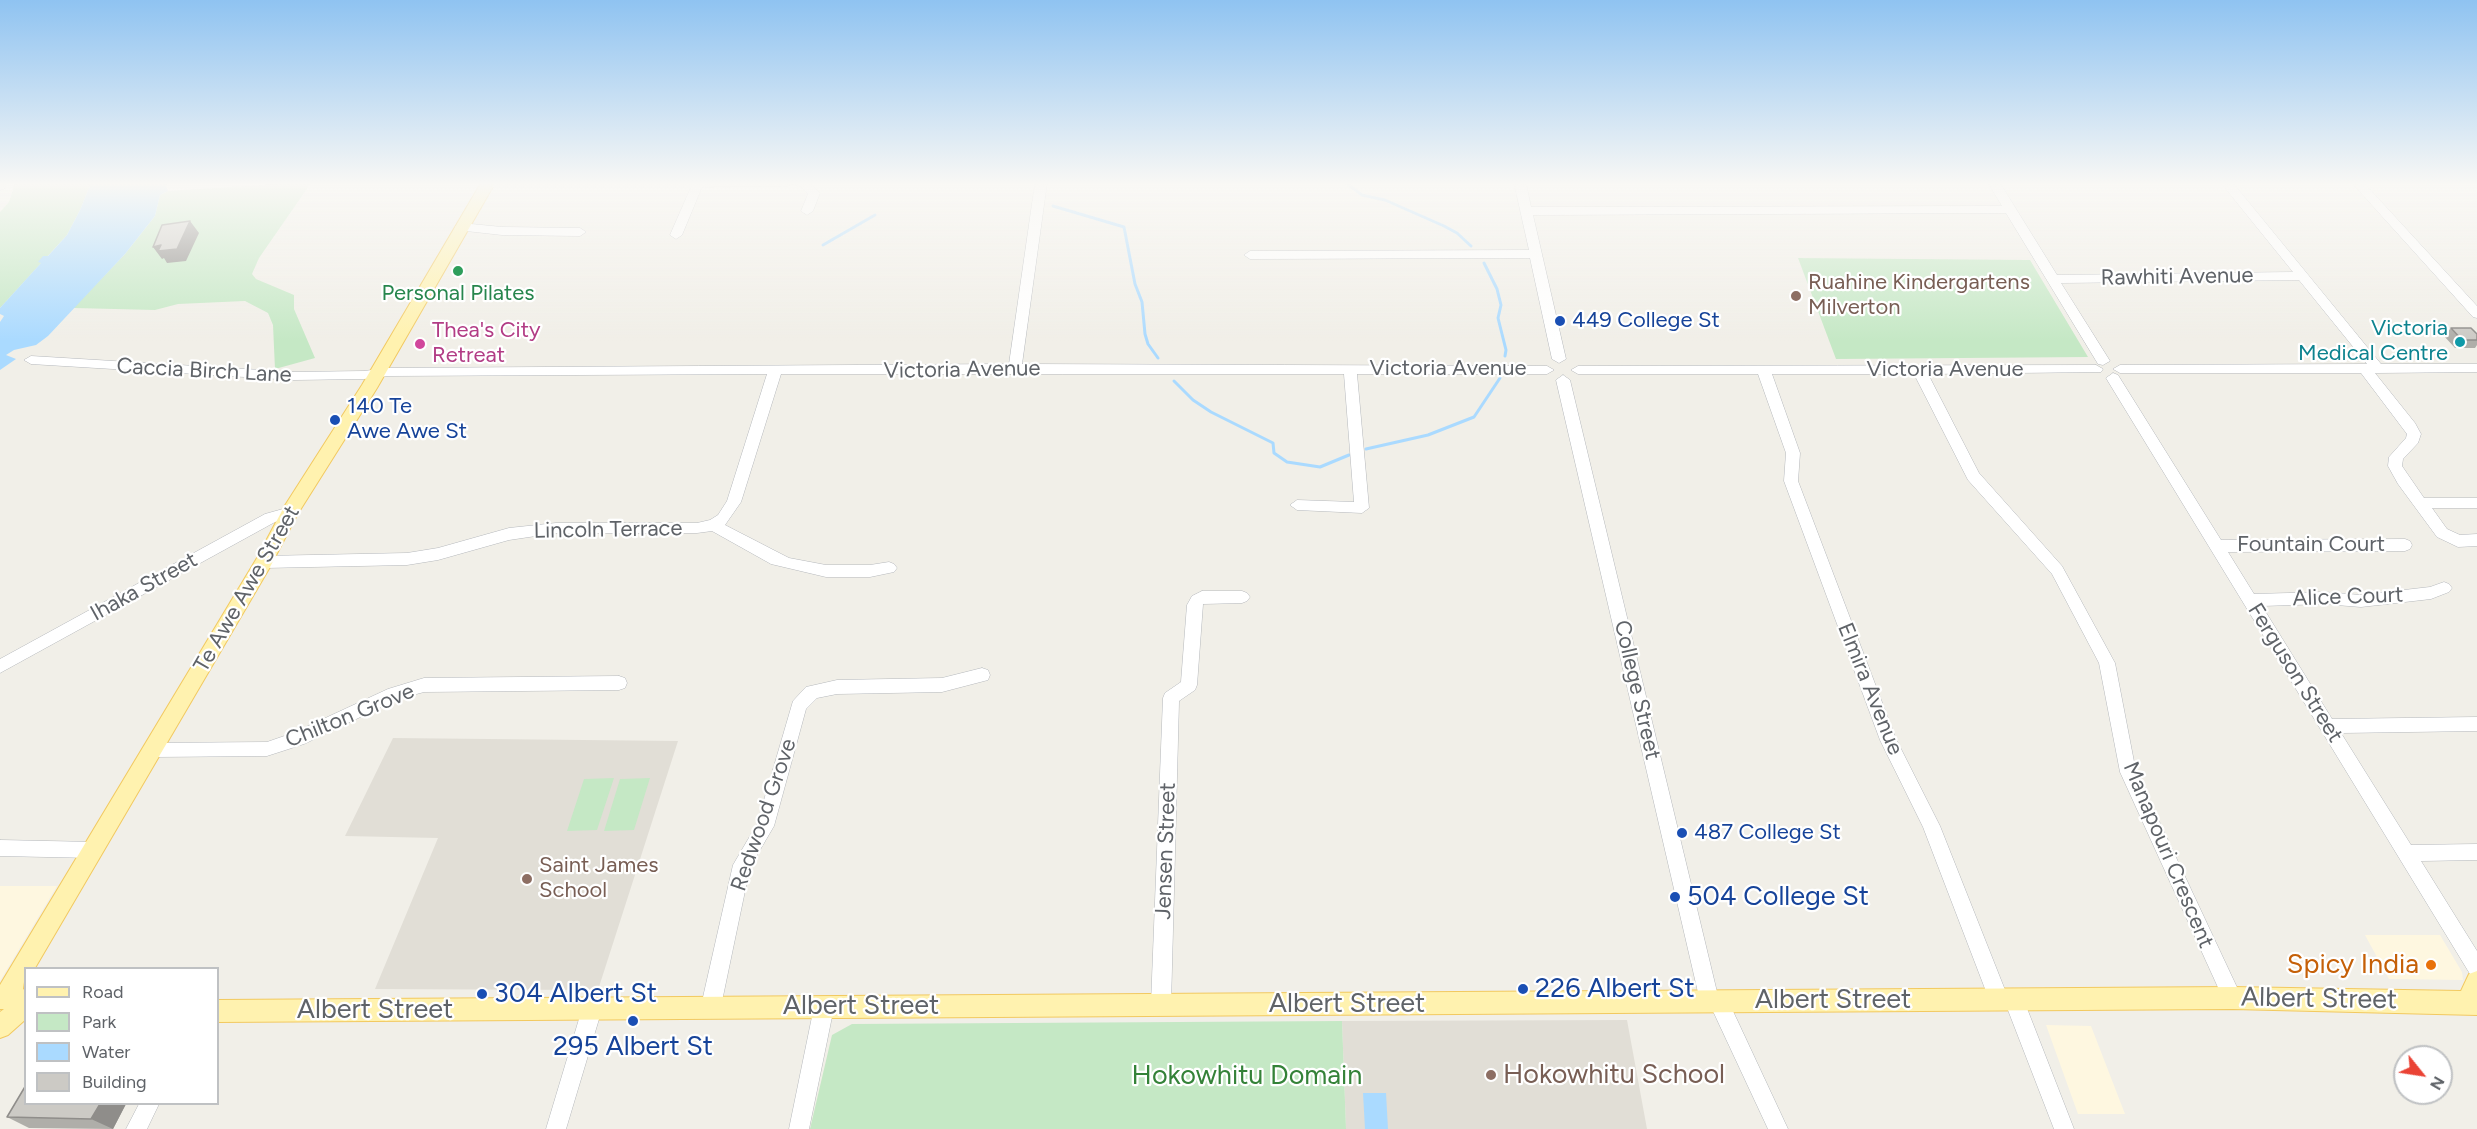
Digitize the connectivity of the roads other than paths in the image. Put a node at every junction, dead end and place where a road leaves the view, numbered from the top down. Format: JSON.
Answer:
{"nodes":[{"id":1,"x":456,"y":236,"type":"edge"},
{"id":2,"x":1034,"y":236,"type":"edge"},
{"id":3,"x":1531,"y":236,"type":"edge"},
{"id":4,"x":2026,"y":236,"type":"edge"},
{"id":5,"x":2269,"y":236,"type":"edge"},
{"id":6,"x":2406,"y":236,"type":"edge"},
{"id":7,"x":1535,"y":254,"type":"junction"},
{"id":8,"x":1250,"y":255,"type":"dead end"},
{"id":9,"x":2302,"y":276,"type":"junction"},
{"id":10,"x":2053,"y":279,"type":"junction"},
{"id":11,"x":2477,"y":314,"type":"edge"},
{"id":12,"x":1559,"y":359,"type":"junction"},
{"id":13,"x":31,"y":360,"type":"dead end"},
{"id":14,"x":2100,"y":365,"type":"junction"},
{"id":15,"x":2477,"y":368,"type":"edge"},
{"id":16,"x":1015,"y":369,"type":"junction"},
{"id":17,"x":1350,"y":369,"type":"junction"},
{"id":18,"x":2372,"y":369,"type":"junction"},
{"id":19,"x":1547,"y":370,"type":"junction"},
{"id":20,"x":1578,"y":370,"type":"junction"},
{"id":21,"x":1919,"y":370,"type":"junction"},
{"id":22,"x":775,"y":371,"type":"junction"},
{"id":23,"x":1764,"y":371,"type":"junction"},
{"id":24,"x":2116,"y":373,"type":"junction"},
{"id":25,"x":377,"y":374,"type":"junction"},
{"id":26,"x":1563,"y":380,"type":"junction"},
{"id":27,"x":2421,"y":503,"type":"junction"},
{"id":28,"x":2477,"y":503,"type":"edge"},
{"id":29,"x":1297,"y":505,"type":"dead end"},
{"id":30,"x":290,"y":512,"type":"junction"},
{"id":31,"x":714,"y":525,"type":"junction"},
{"id":32,"x":2477,"y":540,"type":"edge"},
{"id":33,"x":2405,"y":545,"type":"dead end"},
{"id":34,"x":2218,"y":546,"type":"junction"},
{"id":35,"x":264,"y":562,"type":"junction"},
{"id":36,"x":889,"y":568,"type":"dead end"},
{"id":37,"x":2444,"y":588,"type":"dead end"},
{"id":38,"x":1242,"y":597,"type":"dead end"},
{"id":39,"x":2251,"y":600,"type":"junction"},
{"id":40,"x":0,"y":667,"type":"edge"},
{"id":41,"x":982,"y":675,"type":"dead end"},
{"id":42,"x":619,"y":683,"type":"dead end"},
{"id":43,"x":2477,"y":724,"type":"edge"},
{"id":44,"x":2328,"y":726,"type":"junction"},
{"id":45,"x":153,"y":750,"type":"junction"},
{"id":46,"x":0,"y":848,"type":"edge"},
{"id":47,"x":94,"y":850,"type":"junction"},
{"id":48,"x":2477,"y":852,"type":"edge"},
{"id":49,"x":2406,"y":853,"type":"junction"},
{"id":50,"x":32,"y":967,"type":"edge"},
{"id":51,"x":2477,"y":968,"type":"edge"},
{"id":52,"x":2477,"y":982,"type":"edge"},
{"id":53,"x":24,"y":983,"type":"edge"},
{"id":54,"x":2233,"y":998,"type":"junction"},
{"id":55,"x":2006,"y":1000,"type":"junction"},
{"id":56,"x":1714,"y":1001,"type":"junction"},
{"id":57,"x":13,"y":1004,"type":"edge"},
{"id":58,"x":1161,"y":1004,"type":"junction"},
{"id":59,"x":2477,"y":1004,"type":"edge"},
{"id":60,"x":711,"y":1006,"type":"junction"},
{"id":61,"x":824,"y":1007,"type":"junction"},
{"id":62,"x":592,"y":1009,"type":"junction"},
{"id":63,"x":219,"y":1011,"type":"edge"},
{"id":64,"x":0,"y":1027,"type":"edge"},
{"id":65,"x":148,"y":1105,"type":"edge"},
{"id":66,"x":135,"y":1129,"type":"edge"},
{"id":67,"x":556,"y":1129,"type":"edge"},
{"id":68,"x":799,"y":1129,"type":"edge"},
{"id":69,"x":1778,"y":1129,"type":"edge"},
{"id":70,"x":2064,"y":1129,"type":"edge"}],
"edges":[{"from":1,"to":25,"type":"main road","name":"Te Awe Awe Street"},
{"from":2,"to":16,"type":"street"},
{"from":3,"to":7,"type":"street"},
{"from":4,"to":10,"type":"street"},
{"from":5,"to":9,"type":"street"},
{"from":6,"to":11,"type":"street"},
{"from":7,"to":8,"type":"street"},
{"from":7,"to":12,"type":"street"},
{"from":9,"to":10,"type":"street","name":"Rawhiti Avenue"},
{"from":9,"to":18,"type":"street"},
{"from":10,"to":14,"type":"street"},
{"from":12,"to":19,"type":"street"},
{"from":12,"to":20,"type":"street"},
{"from":13,"to":25,"type":"street","name":"Caccia Birch Lane"},
{"from":14,"to":21,"type":"street","name":"Victoria Avenue"},
{"from":14,"to":24,"type":"street"},
{"from":15,"to":18,"type":"street"},
{"from":16,"to":17,"type":"street","name":"Victoria Avenue"},
{"from":16,"to":22,"type":"street","name":"Victoria Avenue"},
{"from":17,"to":19,"type":"street","name":"Victoria Avenue"},
{"from":17,"to":29,"type":"street"},
{"from":18,"to":24,"type":"street"},
{"from":18,"to":27,"type":"street"},
{"from":19,"to":26,"type":"street"},
{"from":20,"to":23,"type":"street","name":"Victoria Avenue"},
{"from":20,"to":26,"type":"street"},
{"from":21,"to":23,"type":"street","name":"Victoria Avenue"},
{"from":21,"to":54,"type":"street","name":"Manapouri Crescent"},
{"from":22,"to":25,"type":"street","name":"Victoria Avenue"},
{"from":22,"to":31,"type":"street","name":"Lincoln Terrace"},
{"from":23,"to":55,"type":"street","name":"Elmira Avenue"},
{"from":24,"to":34,"type":"street","name":"Ferguson Street"},
{"from":25,"to":30,"type":"main road","name":"Te Awe Awe Street"},
{"from":26,"to":56,"type":"street","name":"College Street"},
{"from":27,"to":28,"type":"street"},
{"from":27,"to":32,"type":"street"},
{"from":30,"to":35,"type":"main road","name":"Te Awe Awe Street"},
{"from":30,"to":40,"type":"street","name":"Ihaka Street"},
{"from":31,"to":35,"type":"street","name":"Lincoln Terrace"},
{"from":31,"to":36,"type":"street"},
{"from":33,"to":34,"type":"street","name":"Fountain Court"},
{"from":34,"to":39,"type":"street","name":"Ferguson Street"},
{"from":35,"to":45,"type":"main road","name":"Te Awe Awe Street"},
{"from":37,"to":39,"type":"street","name":"Alice Court"},
{"from":38,"to":58,"type":"street","name":"Jensen Street"},
{"from":39,"to":44,"type":"street","name":"Ferguson Street"},
{"from":41,"to":60,"type":"street","name":"Redwood Grove"},
{"from":42,"to":45,"type":"street","name":"Chilton Grove"},
{"from":43,"to":44,"type":"street"},
{"from":44,"to":49,"type":"street","name":"Ferguson Street"},
{"from":45,"to":47,"type":"main road","name":"Te Awe Awe Street"},
{"from":46,"to":47,"type":"street"},
{"from":47,"to":50,"type":"main road","name":"Te Awe Awe Street"},
{"from":48,"to":49,"type":"street"},
{"from":49,"to":51,"type":"street","name":"Ferguson Street"},
{"from":52,"to":59,"type":"main road"},
{"from":53,"to":57,"type":"main road","name":"Te Awe Awe Street"},
{"from":54,"to":55,"type":"main road","name":"Albert Street"},
{"from":54,"to":59,"type":"main road","name":"Albert Street"},
{"from":55,"to":56,"type":"main road","name":"Albert Street"},
{"from":55,"to":70,"type":"street","name":"Elmira Avenue"},
{"from":56,"to":58,"type":"main road","name":"Albert Street"},
{"from":56,"to":69,"type":"street","name":"College Street"},
{"from":57,"to":64,"type":"main road","name":"Te Awe Awe Street"},
{"from":58,"to":61,"type":"main road","name":"Albert Street"},
{"from":60,"to":61,"type":"main road","name":"Albert Street"},
{"from":60,"to":62,"type":"main road","name":"Albert Street"},
{"from":61,"to":68,"type":"street"},
{"from":62,"to":63,"type":"main road","name":"Albert Street"},
{"from":62,"to":67,"type":"street"},
{"from":65,"to":66,"type":"street"}]}
